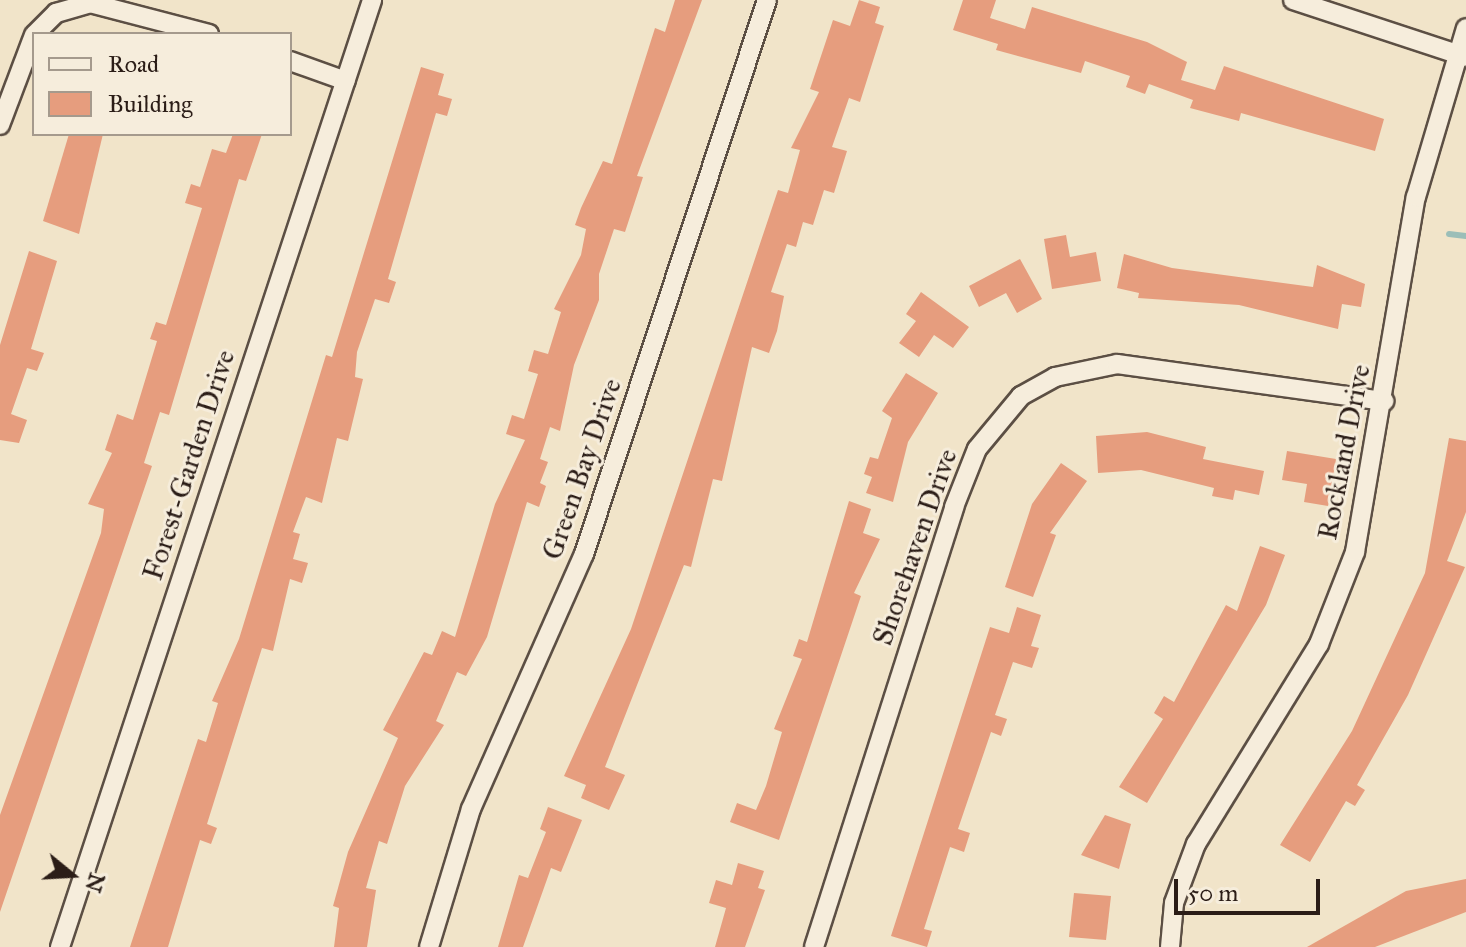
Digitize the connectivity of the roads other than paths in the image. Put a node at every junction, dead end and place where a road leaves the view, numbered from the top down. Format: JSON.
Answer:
{"nodes":[{"id":1,"x":372,"y":0,"type":"edge"},
{"id":2,"x":767,"y":0,"type":"edge"},
{"id":3,"x":1293,"y":0,"type":"edge"},
{"id":4,"x":1466,"y":28,"type":"edge"},
{"id":5,"x":36,"y":32,"type":"edge"},
{"id":6,"x":201,"y":32,"type":"edge"},
{"id":7,"x":32,"y":39,"type":"edge"},
{"id":8,"x":1462,"y":55,"type":"edge"},
{"id":9,"x":292,"y":62,"type":"edge"},
{"id":10,"x":346,"y":81,"type":"junction"},
{"id":11,"x":0,"y":125,"type":"edge"},
{"id":12,"x":1384,"y":401,"type":"junction"},
{"id":13,"x":60,"y":947,"type":"edge"},
{"id":14,"x":429,"y":947,"type":"edge"},
{"id":15,"x":814,"y":947,"type":"edge"},
{"id":16,"x":1170,"y":947,"type":"edge"}],
"edges":[{"from":1,"to":10,"type":"street","name":"Forest-Garden Drive"},
{"from":2,"to":14,"type":"street","name":"Green Bay Drive"},
{"from":3,"to":8,"type":"street"},
{"from":4,"to":8,"type":"street","name":"Rockland Drive"},
{"from":5,"to":6,"type":"street"},
{"from":7,"to":11,"type":"street"},
{"from":8,"to":12,"type":"street","name":"Rockland Drive"},
{"from":9,"to":10,"type":"street"},
{"from":10,"to":13,"type":"street","name":"Forest-Garden Drive"},
{"from":12,"to":15,"type":"street","name":"Shorehaven Drive"},
{"from":12,"to":16,"type":"street","name":"Rockland Drive"}]}
